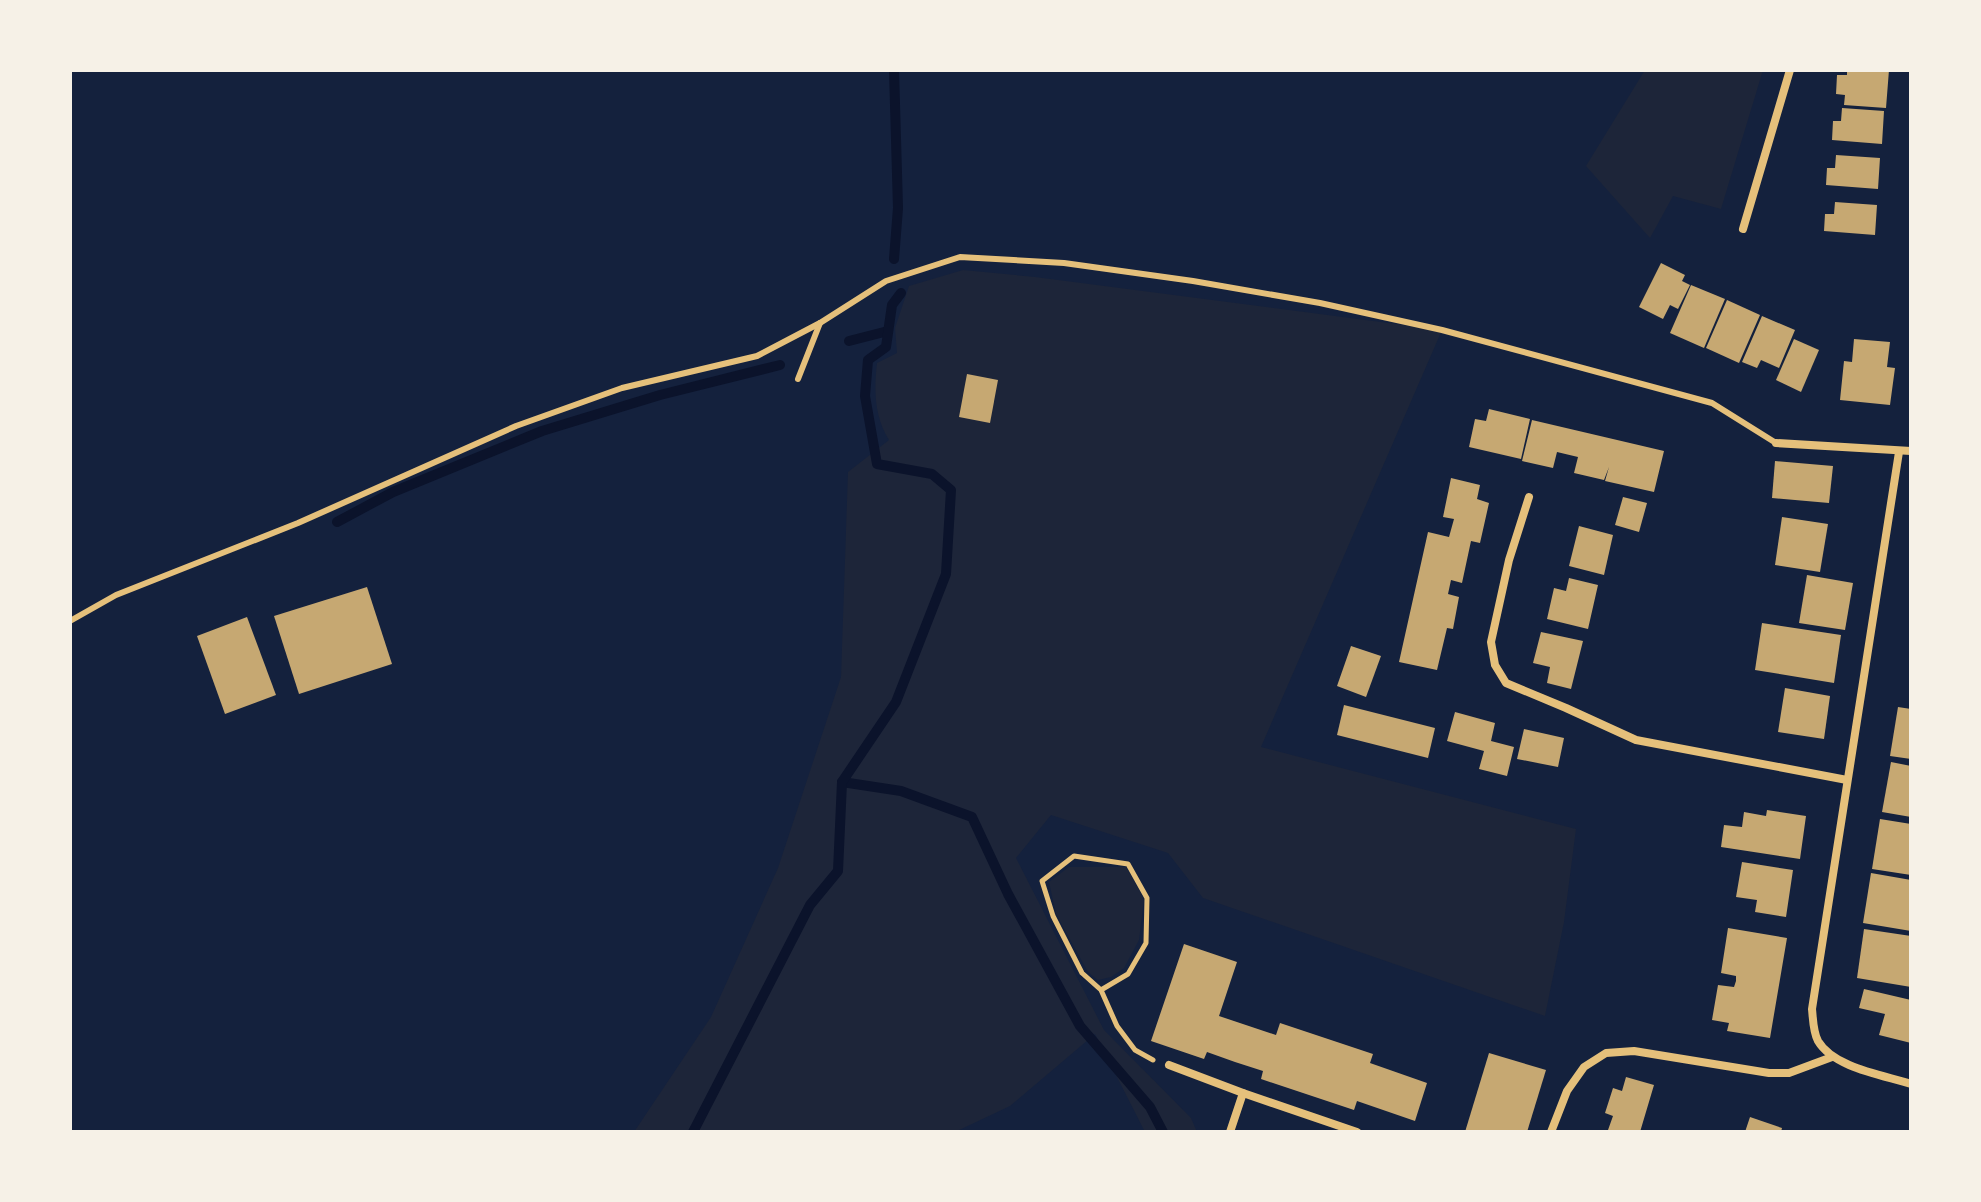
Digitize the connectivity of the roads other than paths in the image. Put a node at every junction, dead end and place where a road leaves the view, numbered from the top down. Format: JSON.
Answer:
{"nodes":[{"id":1,"x":1790,"y":70,"type":"edge"},
{"id":2,"x":1743,"y":229,"type":"dead end"},
{"id":3,"x":820,"y":323,"type":"junction"},
{"id":4,"x":798,"y":379,"type":"dead end"},
{"id":5,"x":1776,"y":443,"type":"joint"},
{"id":6,"x":1911,"y":451,"type":"edge"},
{"id":7,"x":1899,"y":452,"type":"junction"},
{"id":8,"x":1529,"y":497,"type":"dead end"},
{"id":9,"x":70,"y":621,"type":"edge"},
{"id":10,"x":1847,"y":780,"type":"junction"},
{"id":11,"x":1832,"y":1057,"type":"junction"},
{"id":12,"x":1169,"y":1065,"type":"road end"},
{"id":13,"x":1911,"y":1084,"type":"edge"},
{"id":14,"x":1243,"y":1093,"type":"junction"},
{"id":15,"x":1230,"y":1132,"type":"edge"},
{"id":16,"x":1357,"y":1132,"type":"edge"},
{"id":17,"x":1551,"y":1132,"type":"edge"}],
"edges":[{"from":1,"to":2,"type":"street"},
{"from":3,"to":4,"type":"lane"},
{"from":3,"to":5,"type":"lane"},
{"from":3,"to":9,"type":"lane"},
{"from":5,"to":7,"type":"street"},
{"from":6,"to":7,"type":"street"},
{"from":7,"to":10,"type":"street"},
{"from":8,"to":10,"type":"street"},
{"from":10,"to":11,"type":"street"},
{"from":11,"to":13,"type":"street"},
{"from":11,"to":17,"type":"street"},
{"from":12,"to":14,"type":"street"},
{"from":14,"to":15,"type":"street"},
{"from":14,"to":16,"type":"street"}]}
